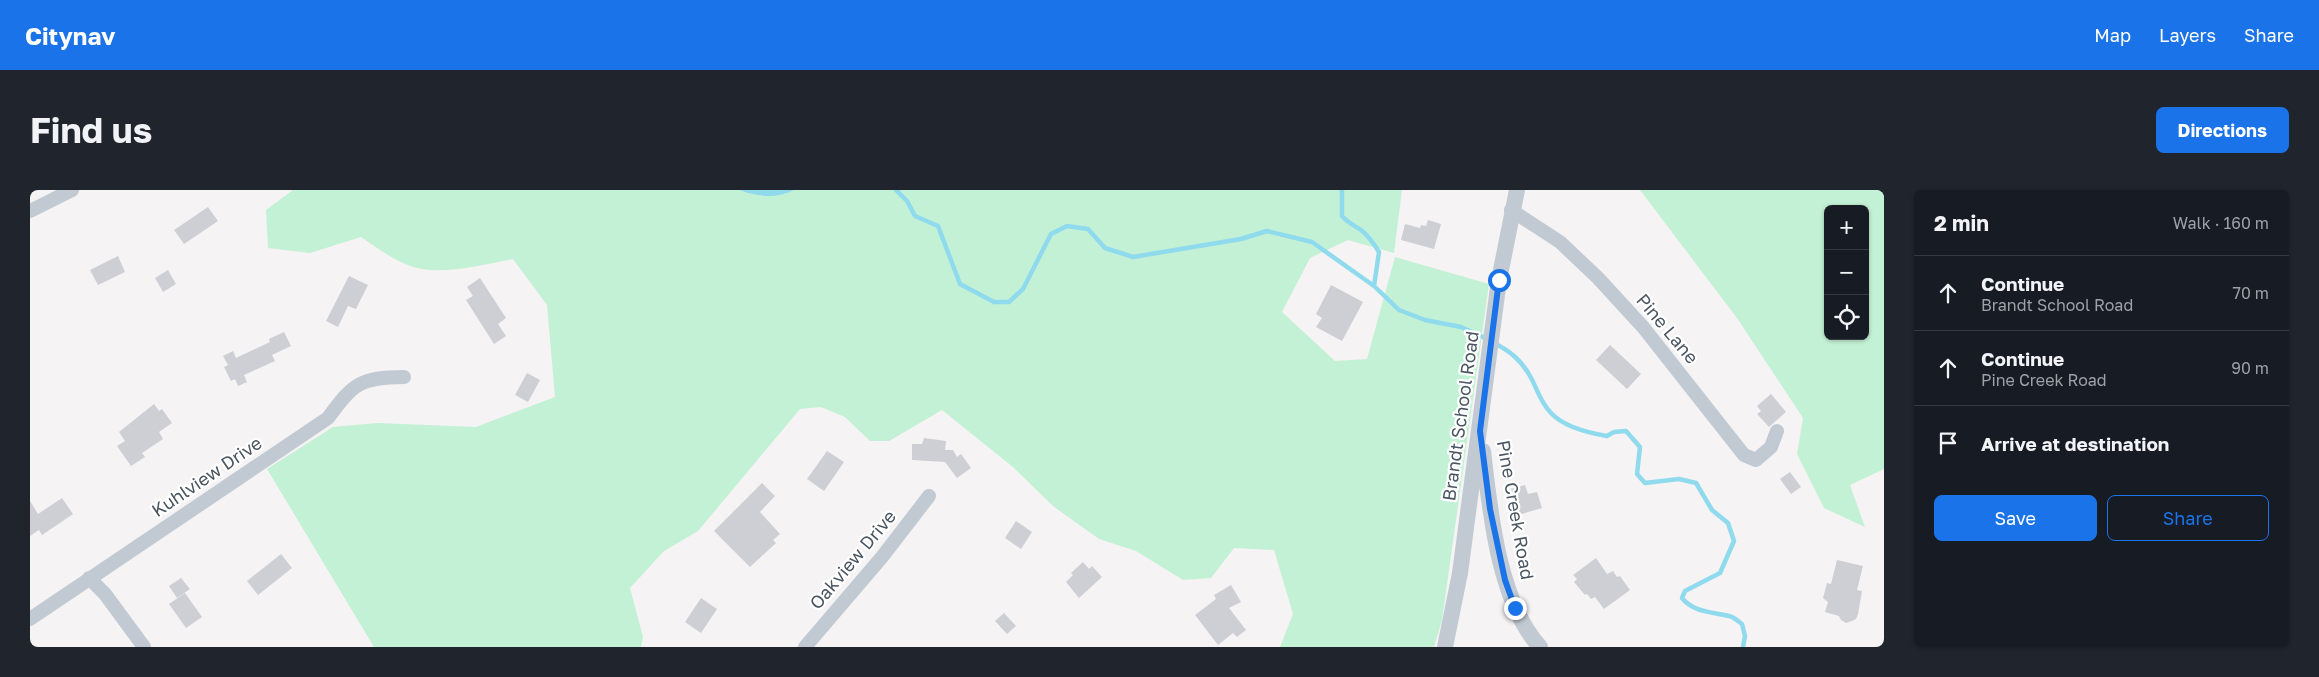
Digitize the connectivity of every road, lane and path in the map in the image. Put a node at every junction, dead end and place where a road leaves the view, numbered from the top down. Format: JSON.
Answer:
{"nodes":[{"id":1,"x":72,"y":190,"type":"edge"},
{"id":2,"x":1517,"y":190,"type":"edge"},
{"id":3,"x":1511,"y":210,"type":"junction"},
{"id":4,"x":30,"y":212,"type":"edge"},
{"id":5,"x":404,"y":377,"type":"dead end"},
{"id":6,"x":1480,"y":431,"type":"junction"},
{"id":7,"x":1777,"y":432,"type":"dead end"},
{"id":8,"x":929,"y":496,"type":"dead end"},
{"id":9,"x":89,"y":578,"type":"junction"},
{"id":10,"x":30,"y":619,"type":"edge"},
{"id":11,"x":144,"y":647,"type":"edge"},
{"id":12,"x":805,"y":647,"type":"edge"},
{"id":13,"x":1445,"y":647,"type":"edge"},
{"id":14,"x":1540,"y":647,"type":"edge"}],
"edges":[{"from":1,"to":4,"type":"street"},
{"from":2,"to":3,"type":"street","name":"Brandt School Road"},
{"from":3,"to":6,"type":"street","name":"Brandt School Road"},
{"from":3,"to":7,"type":"street","name":"Pine Lane"},
{"from":5,"to":9,"type":"street","name":"Kuhlview Drive"},
{"from":6,"to":13,"type":"street","name":"Brandt School Road"},
{"from":6,"to":14,"type":"street","name":"Pine Creek Road"},
{"from":8,"to":12,"type":"street","name":"Oakview Drive"},
{"from":9,"to":10,"type":"street","name":"Kuhlview Drive"},
{"from":9,"to":11,"type":"street"}]}
